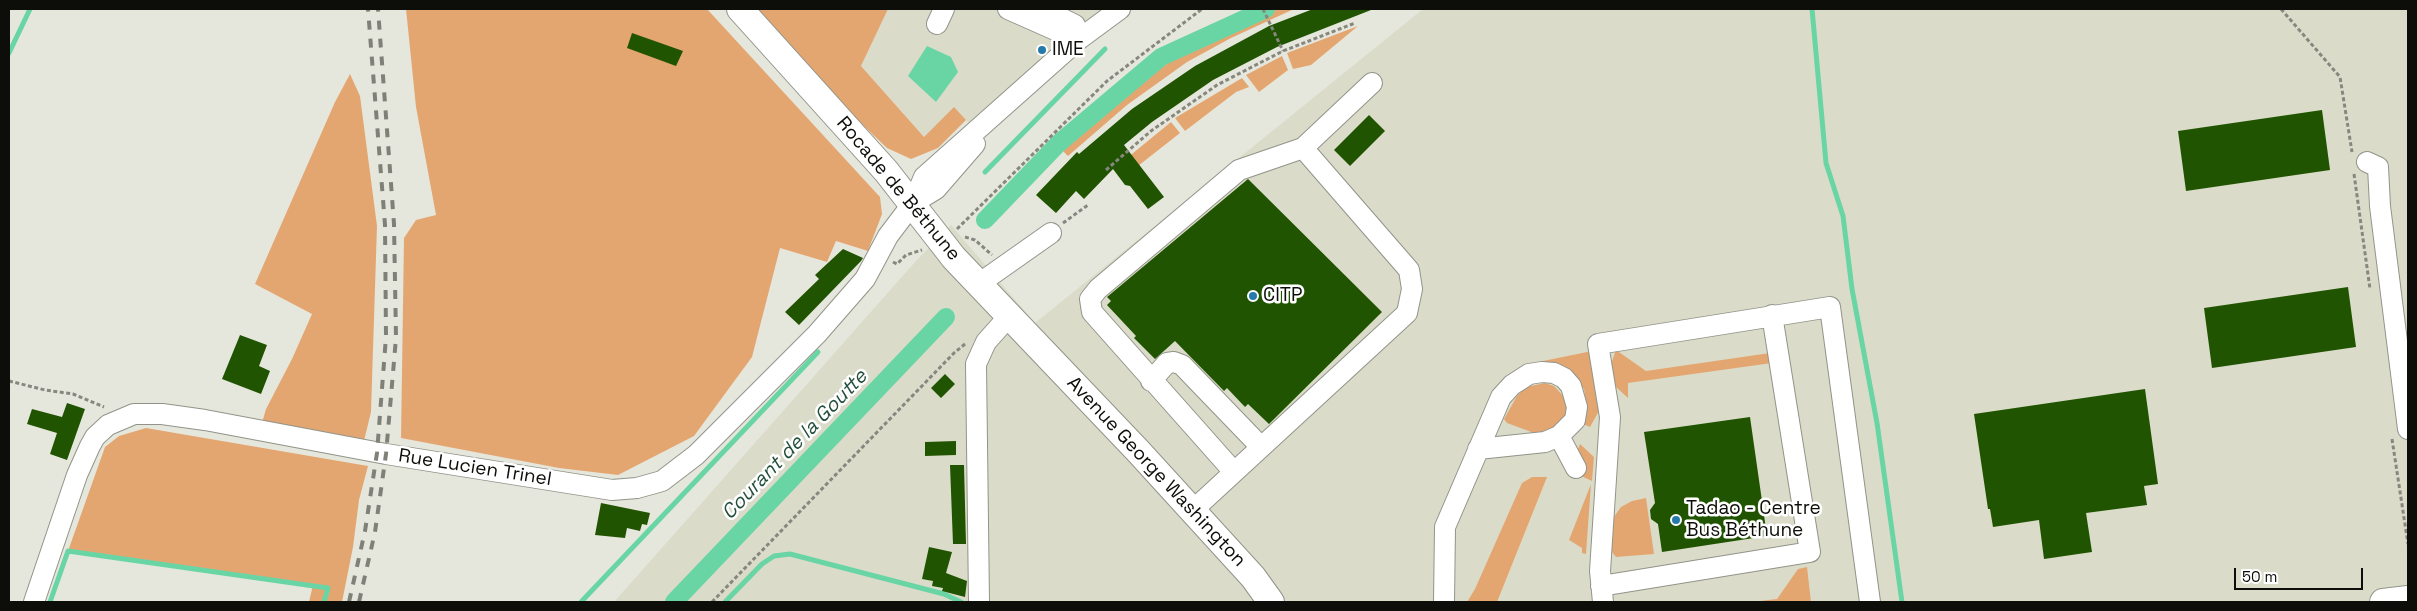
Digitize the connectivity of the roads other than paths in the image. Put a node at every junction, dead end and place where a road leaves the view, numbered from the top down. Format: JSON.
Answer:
{"nodes":[{"id":1,"x":740,"y":9,"type":"edge"},
{"id":2,"x":1008,"y":9,"type":"edge"},
{"id":3,"x":1043,"y":9,"type":"edge"},
{"id":4,"x":1120,"y":9,"type":"edge"},
{"id":5,"x":1083,"y":36,"type":"junction"},
{"id":6,"x":1372,"y":83,"type":"dead end"},
{"id":7,"x":1303,"y":148,"type":"junction"},
{"id":8,"x":2368,"y":162,"type":"road end"},
{"id":9,"x":912,"y":202,"type":"junction"},
{"id":10,"x":1051,"y":233,"type":"road end"},
{"id":11,"x":980,"y":283,"type":"junction"},
{"id":12,"x":1010,"y":315,"type":"junction"},
{"id":13,"x":1772,"y":315,"type":"junction"},
{"id":14,"x":1058,"y":367,"type":"joint"},
{"id":15,"x":1151,"y":381,"type":"junction"},
{"id":16,"x":2408,"y":429,"type":"edge"},
{"id":17,"x":1559,"y":436,"type":"junction"},
{"id":18,"x":1261,"y":447,"type":"junction"},
{"id":19,"x":1478,"y":449,"type":"junction"},
{"id":20,"x":1576,"y":468,"type":"dead end"},
{"id":21,"x":1234,"y":472,"type":"junction"},
{"id":22,"x":1192,"y":510,"type":"junction"},
{"id":23,"x":1253,"y":577,"type":"junction"},
{"id":24,"x":1444,"y":578,"type":"junction"},
{"id":25,"x":1602,"y":594,"type":"edge"},
{"id":26,"x":2408,"y":599,"type":"edge"},
{"id":27,"x":34,"y":602,"type":"edge"},
{"id":28,"x":979,"y":602,"type":"edge"},
{"id":29,"x":1271,"y":602,"type":"edge"},
{"id":30,"x":1284,"y":602,"type":"edge"},
{"id":31,"x":1434,"y":602,"type":"edge"},
{"id":32,"x":1444,"y":602,"type":"edge"},
{"id":33,"x":1870,"y":602,"type":"edge"},
{"id":34,"x":2383,"y":602,"type":"edge"}],
"edges":[{"from":1,"to":9,"type":"main road","name":"Rocade de Béthune"},
{"from":2,"to":5,"type":"street"},
{"from":3,"to":5,"type":"street"},
{"from":4,"to":5,"type":"street","name":"Rue Lucien Trinel"},
{"from":5,"to":9,"type":"street","name":"Rue Lucien Trinel"},
{"from":6,"to":7,"type":"street"},
{"from":7,"to":15,"type":"street"},
{"from":7,"to":18,"type":"street"},
{"from":8,"to":16,"type":"street"},
{"from":9,"to":11,"type":"main road","name":"Rocade de Béthune"},
{"from":9,"to":27,"type":"street","name":"Rue Lucien Trinel"},
{"from":10,"to":11,"type":"street"},
{"from":11,"to":12,"type":"main road","name":"Rocade de Béthune"},
{"from":12,"to":14,"type":"main road","name":"Rocade de Béthune"},
{"from":12,"to":28,"type":"street"},
{"from":13,"to":25,"type":"street"},
{"from":13,"to":25,"type":"street"},
{"from":13,"to":33,"type":"street"},
{"from":14,"to":22,"type":"main road","name":"Avenue George Washington"},
{"from":15,"to":18,"type":"street"},
{"from":15,"to":21,"type":"street"},
{"from":17,"to":19,"type":"street"},
{"from":17,"to":19,"type":"street"},
{"from":17,"to":20,"type":"street"},
{"from":18,"to":21,"type":"street"},
{"from":19,"to":24,"type":"street"},
{"from":21,"to":22,"type":"street"},
{"from":22,"to":23,"type":"main road","name":"Avenue George Washington"},
{"from":23,"to":29,"type":"main road","name":"Avenue George Washington"},
{"from":23,"to":30,"type":"main road","name":"Avenue George Washington"},
{"from":24,"to":31,"type":"street"},
{"from":24,"to":32,"type":"street"},
{"from":26,"to":34,"type":"main road"}]}
